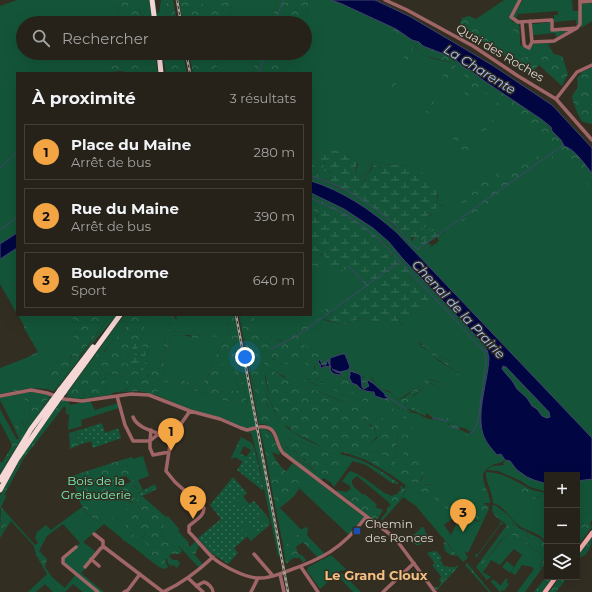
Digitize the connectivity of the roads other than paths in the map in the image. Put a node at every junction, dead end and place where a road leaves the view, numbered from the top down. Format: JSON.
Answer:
{"nodes":[{"id":1,"x":385,"y":0,"type":"edge"},
{"id":2,"x":520,"y":0,"type":"edge"},
{"id":3,"x":152,"y":1,"type":"edge"},
{"id":4,"x":580,"y":1,"type":"edge"},
{"id":5,"x":589,"y":1,"type":"edge"},
{"id":6,"x":154,"y":16,"type":"edge"},
{"id":7,"x":530,"y":21,"type":"junction"},
{"id":8,"x":522,"y":22,"type":"junction"},
{"id":9,"x":577,"y":28,"type":"junction"},
{"id":10,"x":532,"y":42,"type":"junction"},
{"id":11,"x":159,"y":60,"type":"edge"},
{"id":12,"x":592,"y":65,"type":"edge"},
{"id":13,"x":161,"y":72,"type":"edge"},
{"id":14,"x":556,"y":98,"type":"junction"},
{"id":15,"x":592,"y":140,"type":"edge"},
{"id":16,"x":119,"y":316,"type":"edge"},
{"id":17,"x":0,"y":396,"type":"edge"},
{"id":18,"x":117,"y":396,"type":"junction"},
{"id":19,"x":54,"y":402,"type":"junction"},
{"id":20,"x":190,"y":411,"type":"junction"},
{"id":21,"x":133,"y":417,"type":"dead end"},
{"id":22,"x":151,"y":430,"type":"junction"},
{"id":23,"x":162,"y":435,"type":"junction"},
{"id":24,"x":171,"y":438,"type":"junction"},
{"id":25,"x":150,"y":441,"type":"junction"},
{"id":26,"x":169,"y":452,"type":"junction"},
{"id":27,"x":0,"y":480,"type":"edge"},
{"id":28,"x":0,"y":490,"type":"edge"},
{"id":29,"x":366,"y":517,"type":"junction"},
{"id":30,"x":592,"y":532,"type":"edge"},
{"id":31,"x":94,"y":534,"type":"dead end"},
{"id":32,"x":103,"y":546,"type":"junction"},
{"id":33,"x":76,"y":547,"type":"dead end"},
{"id":34,"x":580,"y":547,"type":"edge"},
{"id":35,"x":254,"y":554,"type":"dead end"},
{"id":36,"x":213,"y":557,"type":"junction"},
{"id":37,"x":91,"y":559,"type":"junction"},
{"id":38,"x":414,"y":563,"type":"junction"},
{"id":39,"x":99,"y":566,"type":"dead end"},
{"id":40,"x":85,"y":567,"type":"dead end"},
{"id":41,"x":301,"y":567,"type":"junction"},
{"id":42,"x":140,"y":574,"type":"junction"},
{"id":43,"x":280,"y":574,"type":"junction"},
{"id":44,"x":273,"y":576,"type":"junction"},
{"id":45,"x":188,"y":578,"type":"junction"},
{"id":46,"x":258,"y":578,"type":"junction"},
{"id":47,"x":554,"y":580,"type":"edge"},
{"id":48,"x":557,"y":580,"type":"edge"},
{"id":49,"x":196,"y":586,"type":"junction"},
{"id":50,"x":98,"y":592,"type":"edge"},
{"id":51,"x":124,"y":592,"type":"edge"},
{"id":52,"x":163,"y":592,"type":"edge"},
{"id":53,"x":203,"y":592,"type":"edge"},
{"id":54,"x":214,"y":592,"type":"edge"},
{"id":55,"x":251,"y":592,"type":"edge"},
{"id":56,"x":284,"y":592,"type":"edge"},
{"id":57,"x":318,"y":592,"type":"edge"},
{"id":58,"x":383,"y":592,"type":"edge"},
{"id":59,"x":435,"y":592,"type":"edge"},
{"id":60,"x":544,"y":592,"type":"edge"},
{"id":61,"x":548,"y":592,"type":"edge"}],
"edges":[{"from":1,"to":14,"type":"street","name":"Quai des Roches"},
{"from":2,"to":8,"type":"street"},
{"from":3,"to":6,"type":"highway"},
{"from":4,"to":5,"type":"street"},
{"from":4,"to":9,"type":"street"},
{"from":7,"to":8,"type":"street"},
{"from":7,"to":9,"type":"street"},
{"from":7,"to":10,"type":"street"},
{"from":8,"to":10,"type":"street"},
{"from":9,"to":10,"type":"street"},
{"from":11,"to":13,"type":"highway"},
{"from":12,"to":14,"type":"street"},
{"from":14,"to":15,"type":"street","name":"Quai des Roches"},
{"from":16,"to":19,"type":"highway","bridge":true},
{"from":17,"to":18,"type":"street"},
{"from":18,"to":20,"type":"street"},
{"from":18,"to":25,"type":"street"},
{"from":19,"to":27,"type":"highway"},
{"from":19,"to":28,"type":"highway"},
{"from":20,"to":24,"type":"street"},
{"from":20,"to":29,"type":"street"},
{"from":21,"to":22,"type":"street"},
{"from":22,"to":23,"type":"street"},
{"from":22,"to":25,"type":"street"},
{"from":23,"to":24,"type":"street"},
{"from":23,"to":25,"type":"street"},
{"from":24,"to":26,"type":"street"},
{"from":25,"to":26,"type":"street"},
{"from":26,"to":36,"type":"street"},
{"from":29,"to":38,"type":"street"},
{"from":29,"to":41,"type":"street"},
{"from":30,"to":34,"type":"main road"},
{"from":31,"to":32,"type":"street"},
{"from":32,"to":37,"type":"street"},
{"from":32,"to":42,"type":"street"},
{"from":33,"to":50,"type":"street"},
{"from":35,"to":44,"type":"street"},
{"from":36,"to":45,"type":"street"},
{"from":36,"to":46,"type":"street"},
{"from":37,"to":39,"type":"street"},
{"from":37,"to":40,"type":"street"},
{"from":38,"to":58,"type":"street"},
{"from":38,"to":59,"type":"street"},
{"from":41,"to":43,"type":"street"},
{"from":41,"to":57,"type":"street"},
{"from":42,"to":51,"type":"street"},
{"from":42,"to":52,"type":"street"},
{"from":43,"to":44,"type":"street"},
{"from":43,"to":56,"type":"street"},
{"from":44,"to":46,"type":"street"},
{"from":45,"to":49,"type":"street"},
{"from":45,"to":52,"type":"street"},
{"from":46,"to":55,"type":"street"},
{"from":47,"to":60,"type":"main road"},
{"from":48,"to":61,"type":"main road"},
{"from":49,"to":53,"type":"street"},
{"from":49,"to":54,"type":"street"}]}
